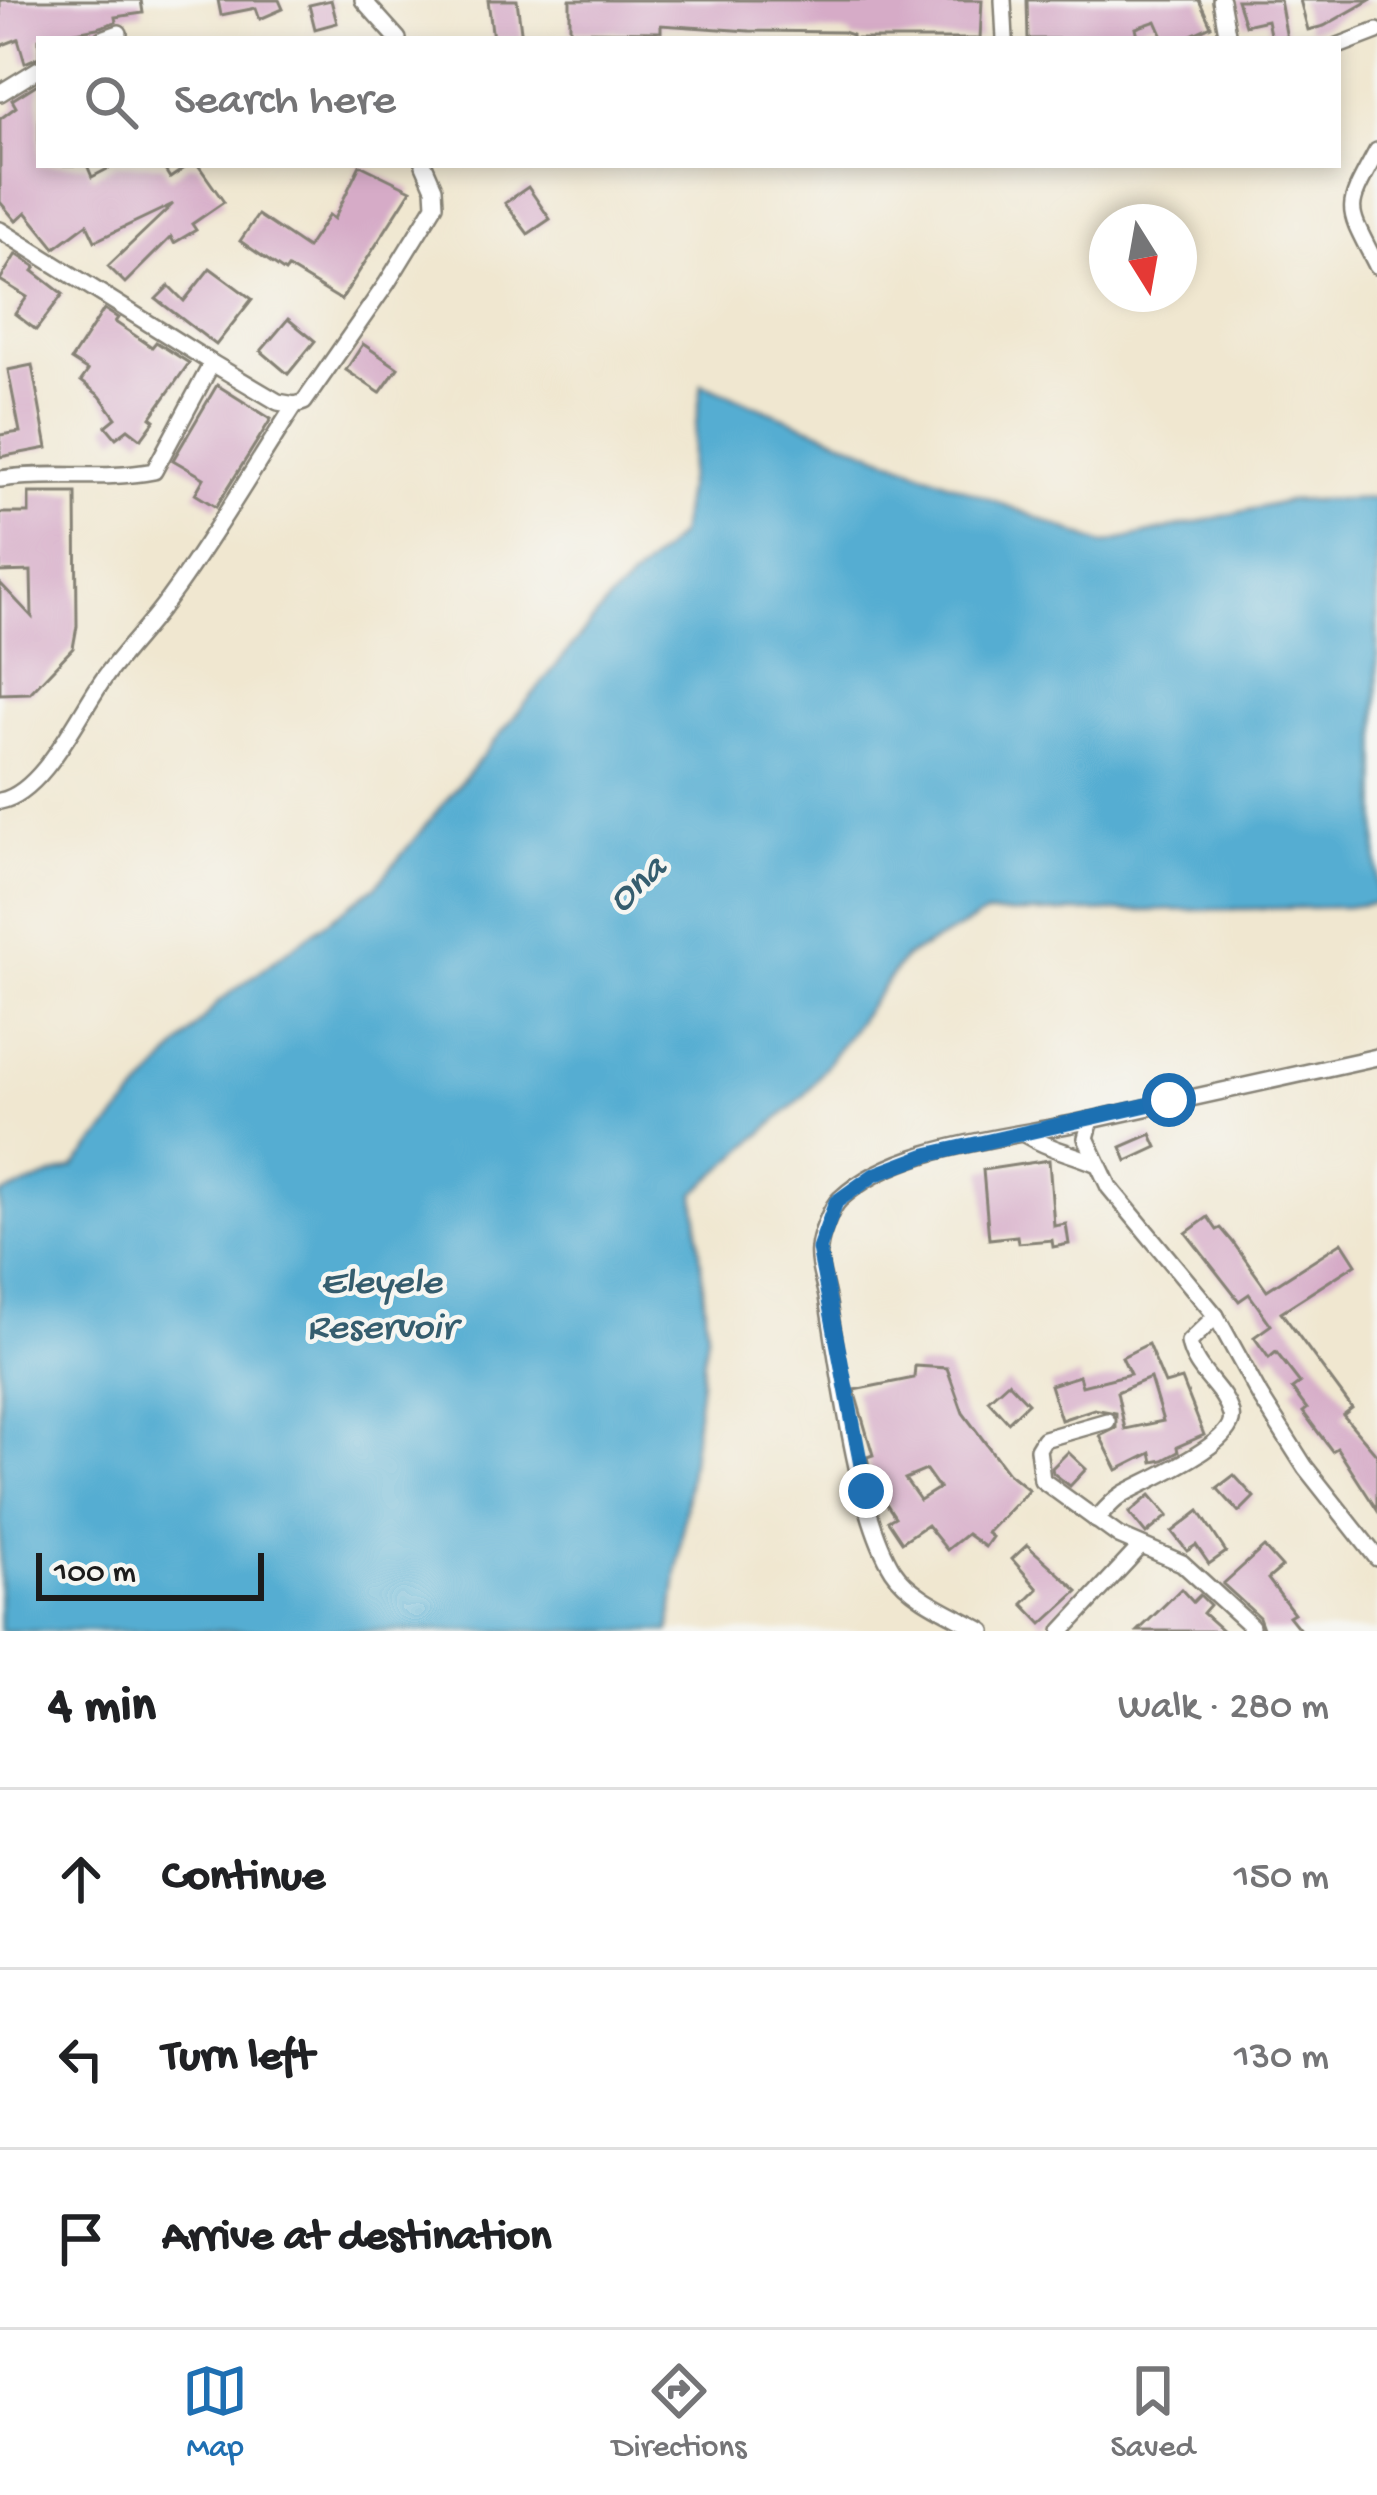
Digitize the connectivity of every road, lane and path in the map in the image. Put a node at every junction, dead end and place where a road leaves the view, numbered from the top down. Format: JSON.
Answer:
{"nodes":[{"id":1,"x":363,"y":0,"type":"edge"},
{"id":2,"x":1004,"y":0,"type":"edge"},
{"id":3,"x":1221,"y":0,"type":"edge"},
{"id":4,"x":119,"y":33,"type":"dead end"},
{"id":5,"x":110,"y":36,"type":"edge"},
{"id":6,"x":395,"y":36,"type":"edge"},
{"id":7,"x":1005,"y":36,"type":"edge"},
{"id":8,"x":1227,"y":36,"type":"edge"},
{"id":9,"x":1373,"y":38,"type":"edge"},
{"id":10,"x":1341,"y":45,"type":"edge"},
{"id":11,"x":36,"y":71,"type":"edge"},
{"id":12,"x":0,"y":94,"type":"edge"},
{"id":13,"x":1377,"y":151,"type":"edge"},
{"id":14,"x":425,"y":168,"type":"edge"},
{"id":15,"x":0,"y":230,"type":"edge"},
{"id":16,"x":1377,"y":266,"type":"edge"},
{"id":17,"x":212,"y":363,"type":"junction"},
{"id":18,"x":295,"y":406,"type":"junction"},
{"id":19,"x":0,"y":479,"type":"edge"},
{"id":20,"x":0,"y":802,"type":"edge"},
{"id":21,"x":1377,"y":1057,"type":"edge"},
{"id":22,"x":1091,"y":1120,"type":"junction"},
{"id":23,"x":1026,"y":1135,"type":"junction"},
{"id":24,"x":1095,"y":1162,"type":"junction"},
{"id":25,"x":1216,"y":1316,"type":"junction"},
{"id":26,"x":1107,"y":1421,"type":"dead end"},
{"id":27,"x":1096,"y":1520,"type":"junction"},
{"id":28,"x":1142,"y":1546,"type":"junction"},
{"id":29,"x":1377,"y":1558,"type":"edge"},
{"id":30,"x":1251,"y":1626,"type":"dead end"},
{"id":31,"x":983,"y":1631,"type":"edge"},
{"id":32,"x":1062,"y":1631,"type":"edge"}],
"edges":[{"from":1,"to":6,"type":"street"},
{"from":2,"to":7,"type":"street"},
{"from":3,"to":8,"type":"street"},
{"from":4,"to":5,"type":"street"},
{"from":9,"to":10,"type":"street"},
{"from":11,"to":12,"type":"street"},
{"from":13,"to":16,"type":"street"},
{"from":14,"to":18,"type":"street"},
{"from":15,"to":17,"type":"street"},
{"from":17,"to":18,"type":"street"},
{"from":17,"to":19,"type":"street"},
{"from":18,"to":20,"type":"street"},
{"from":21,"to":22,"type":"street"},
{"from":22,"to":23,"type":"street"},
{"from":22,"to":24,"type":"street"},
{"from":23,"to":24,"type":"street"},
{"from":23,"to":31,"type":"street"},
{"from":24,"to":25,"type":"street"},
{"from":25,"to":27,"type":"street"},
{"from":25,"to":29,"type":"street"},
{"from":26,"to":27,"type":"street"},
{"from":27,"to":28,"type":"street"},
{"from":28,"to":30,"type":"street"},
{"from":28,"to":32,"type":"street"}]}
